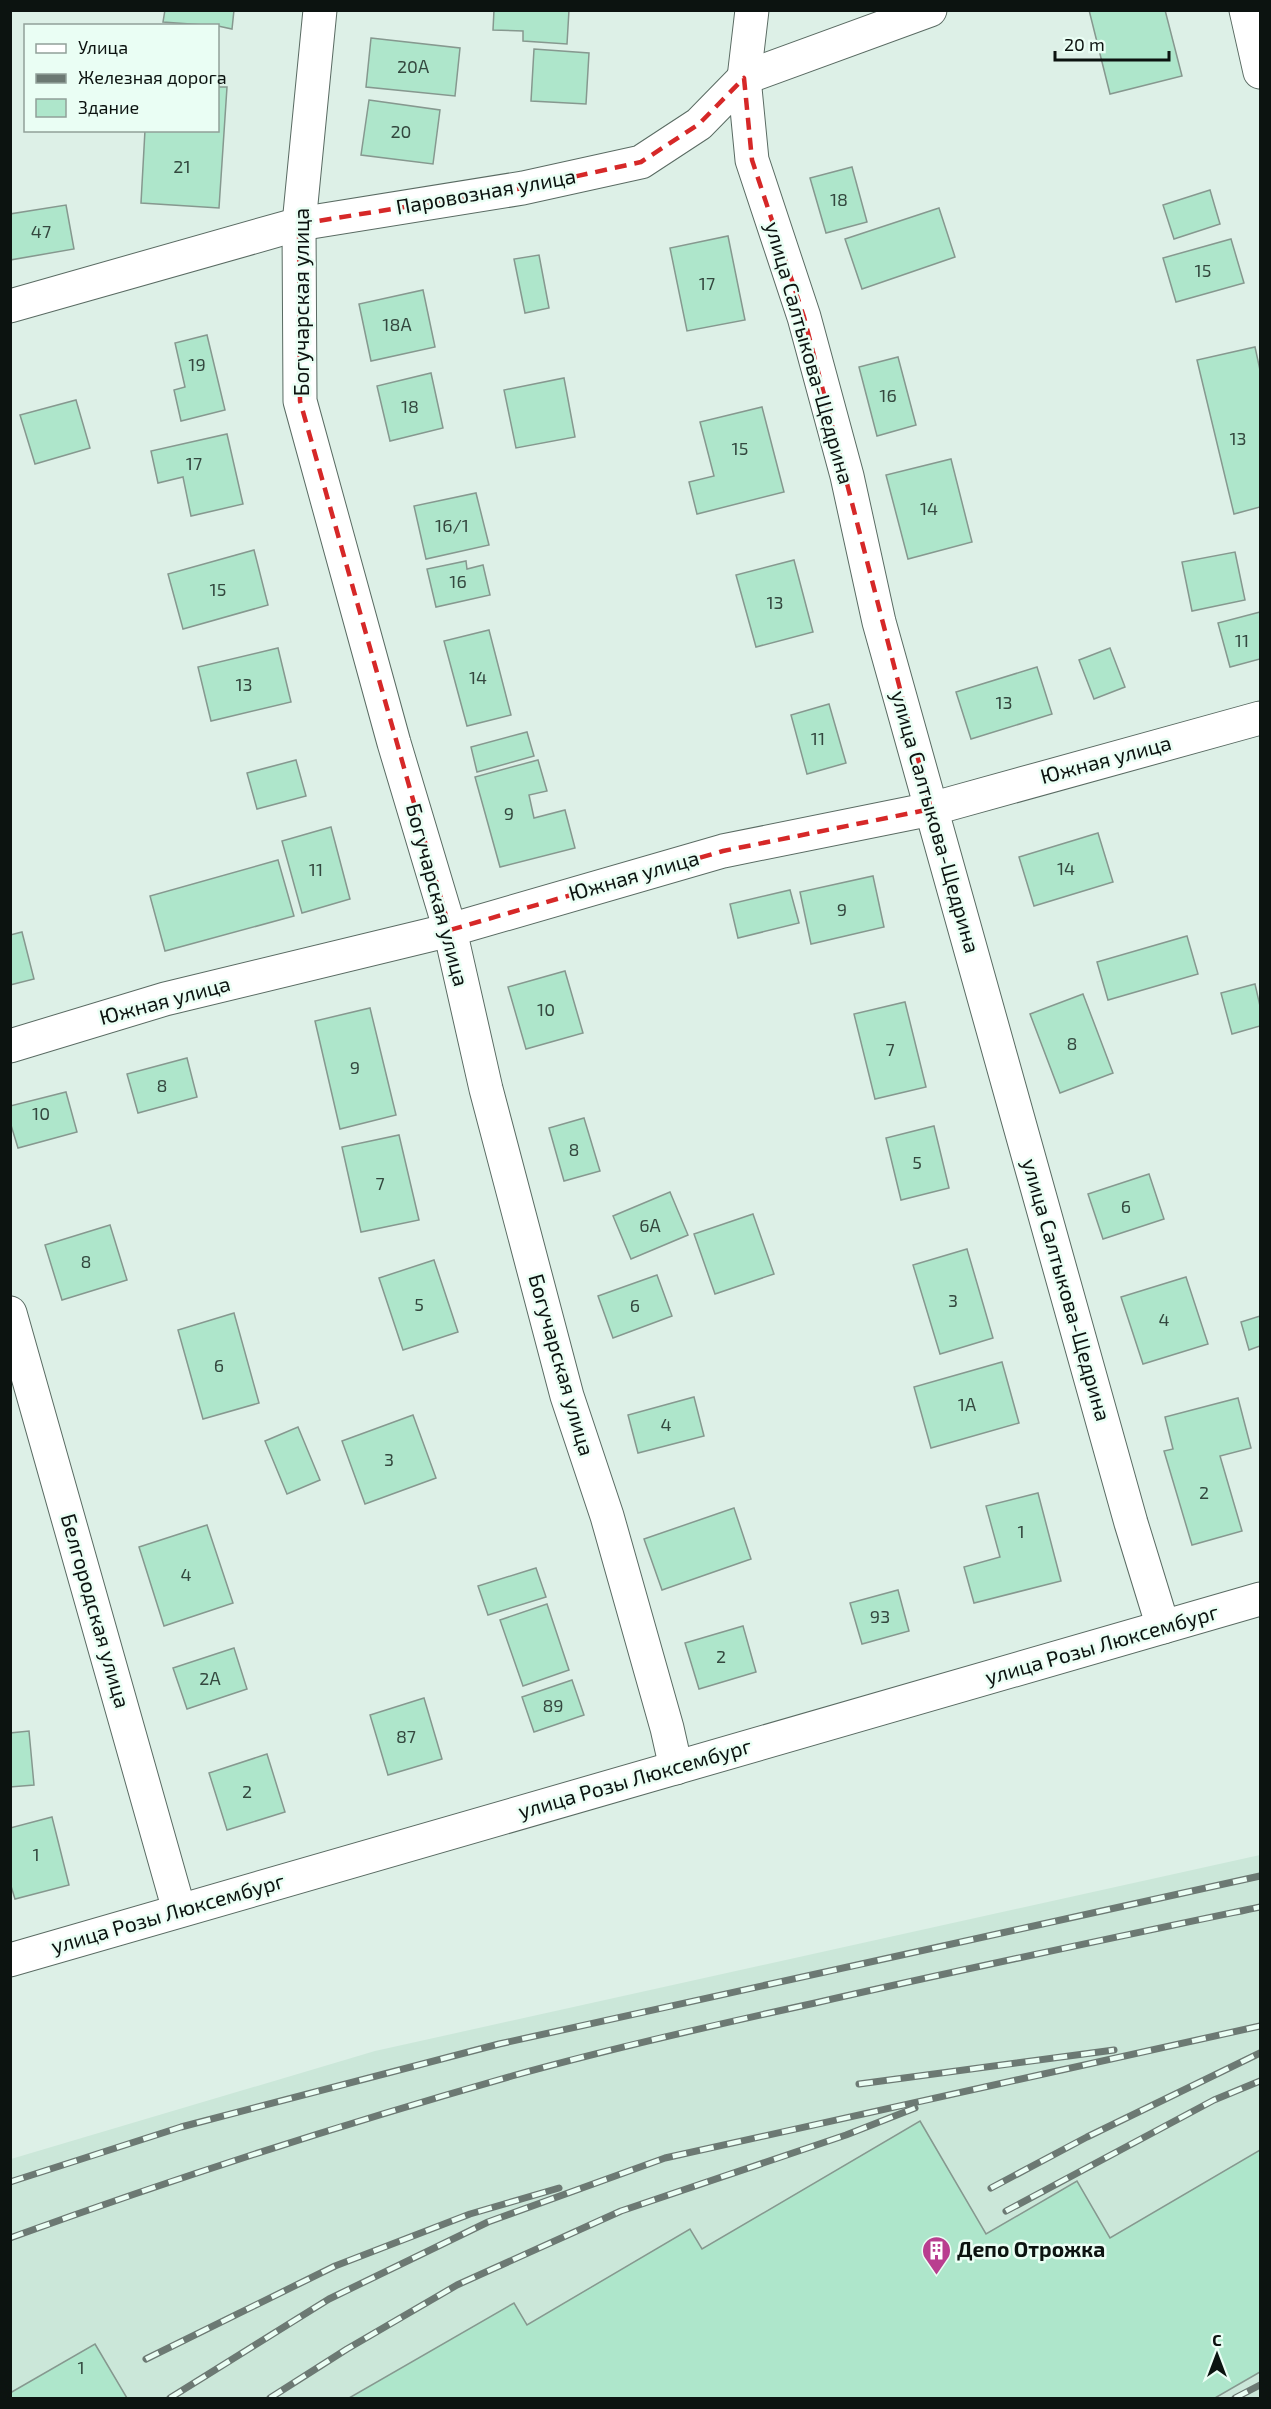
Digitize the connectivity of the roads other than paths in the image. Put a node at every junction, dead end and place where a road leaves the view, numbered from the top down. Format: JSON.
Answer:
{"nodes":[{"id":1,"x":320,"y":10,"type":"edge"},
{"id":2,"x":752,"y":10,"type":"edge"},
{"id":3,"x":930,"y":10,"type":"edge"},
{"id":4,"x":1246,"y":10,"type":"edge"},
{"id":5,"x":1260,"y":72,"type":"edge"},
{"id":6,"x":744,"y":78,"type":"junction"},
{"id":7,"x":299,"y":224,"type":"junction"},
{"id":8,"x":10,"y":306,"type":"edge"},
{"id":9,"x":1260,"y":718,"type":"edge"},
{"id":10,"x":931,"y":809,"type":"junction"},
{"id":11,"x":450,"y":930,"type":"junction"},
{"id":12,"x":10,"y":1046,"type":"edge"},
{"id":13,"x":10,"y":1313,"type":"edge"},
{"id":14,"x":1260,"y":1599,"type":"edge"},
{"id":15,"x":1163,"y":1628,"type":"junction"},
{"id":16,"x":675,"y":1767,"type":"junction"},
{"id":17,"x":179,"y":1910,"type":"junction"},
{"id":18,"x":10,"y":1960,"type":"edge"}],
"edges":[{"from":1,"to":7,"type":"street","name":"Богучарская улица"},
{"from":2,"to":6,"type":"street","name":"улица Салтыкова-Щедрина"},
{"from":3,"to":6,"type":"street","name":"Паровозная улица"},
{"from":4,"to":5,"type":"street"},
{"from":6,"to":7,"type":"street","name":"Паровозная улица"},
{"from":6,"to":10,"type":"street","name":"улица Салтыкова-Щедрина"},
{"from":7,"to":8,"type":"street","name":"Паровозная улица"},
{"from":7,"to":11,"type":"street","name":"Богучарская улица"},
{"from":9,"to":10,"type":"street","name":"Южная улица"},
{"from":10,"to":11,"type":"street","name":"Южная улица"},
{"from":10,"to":15,"type":"street","name":"улица Салтыкова-Щедрина"},
{"from":11,"to":12,"type":"street","name":"Южная улица"},
{"from":11,"to":16,"type":"street","name":"Богучарская улица"},
{"from":13,"to":17,"type":"street","name":"Белгородская улица"},
{"from":14,"to":15,"type":"street","name":"улица Розы Люксембург"},
{"from":15,"to":16,"type":"street","name":"улица Розы Люксембург"},
{"from":16,"to":17,"type":"street","name":"улица Розы Люксембург"},
{"from":17,"to":18,"type":"street","name":"улица Розы Люксембург"}]}
